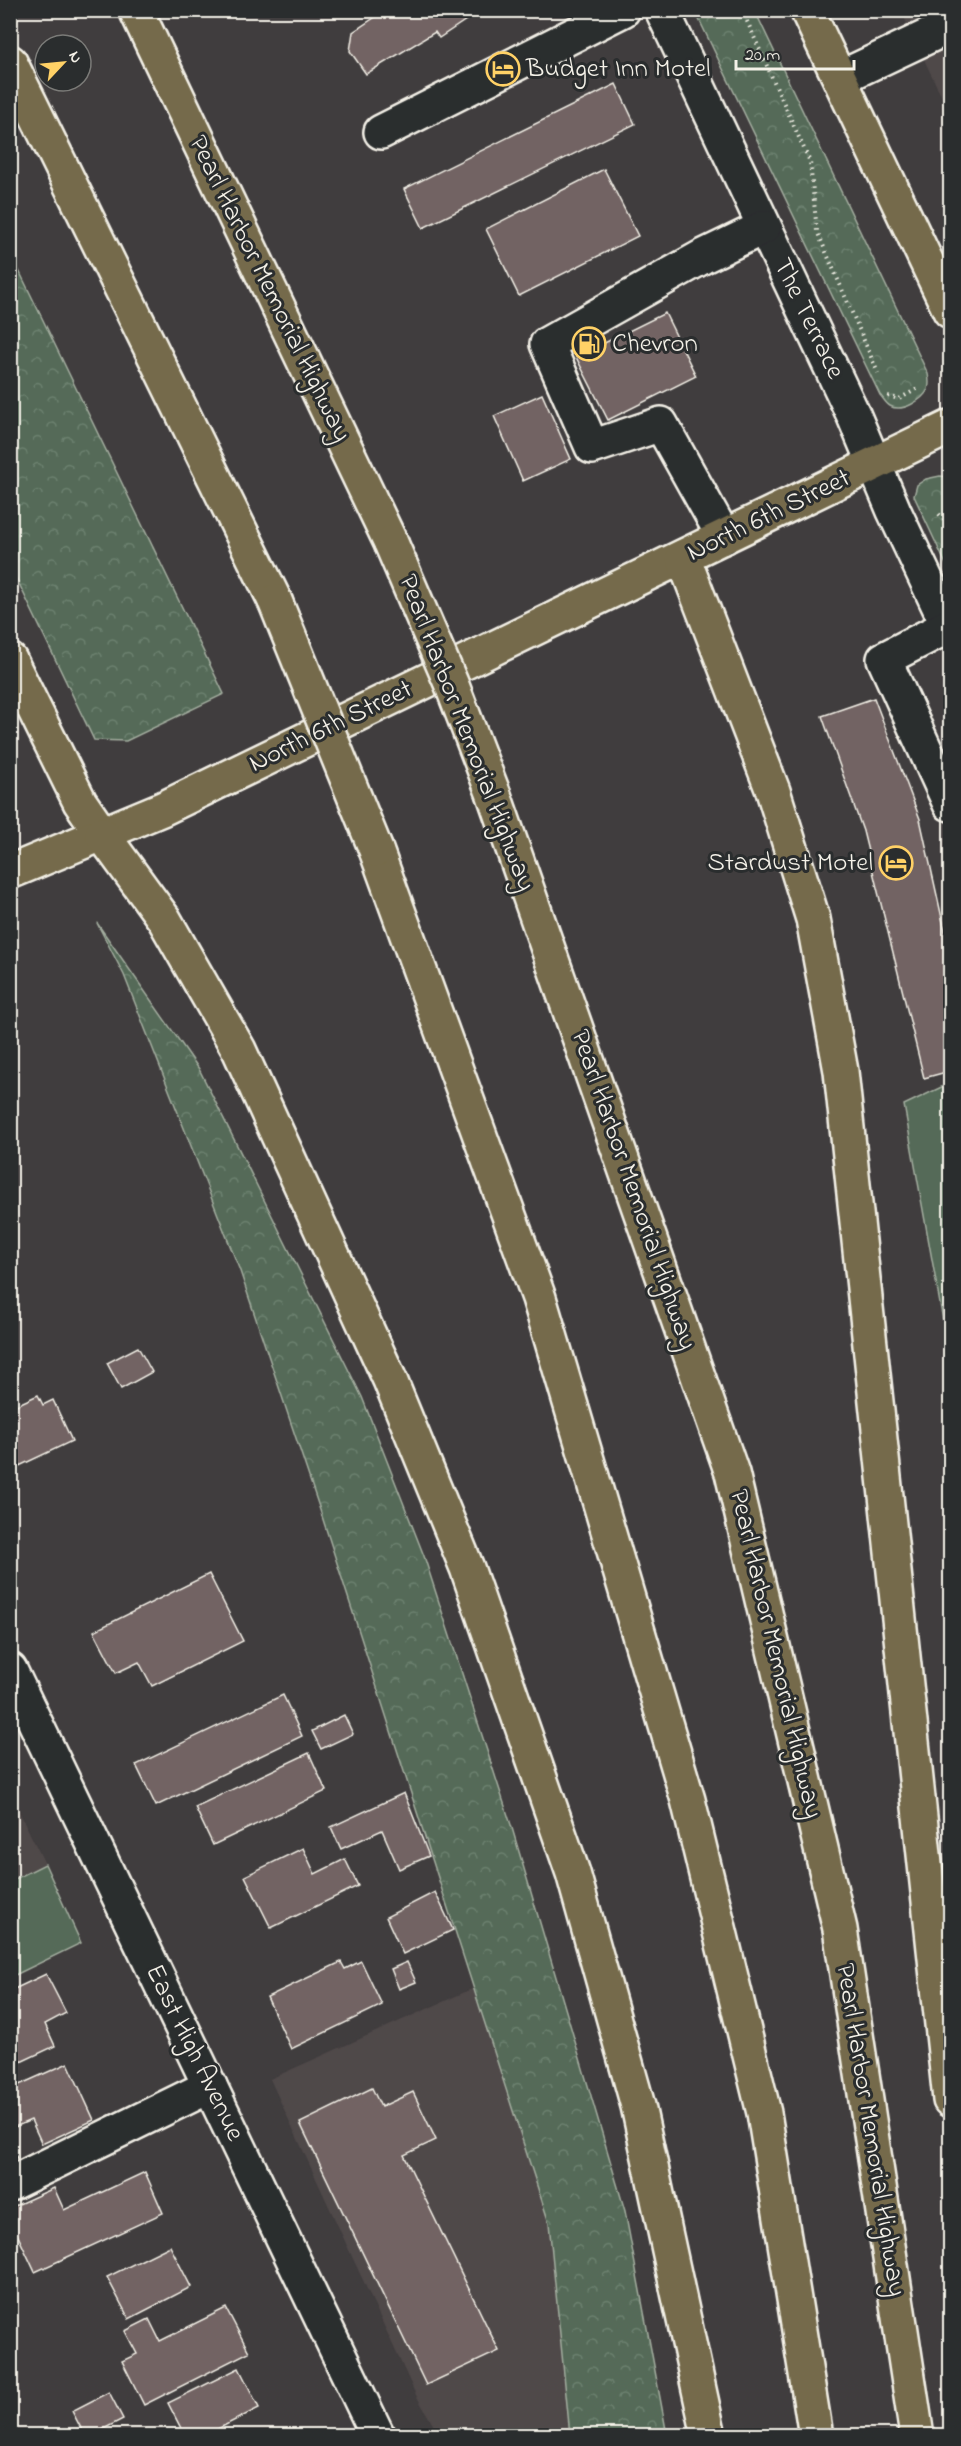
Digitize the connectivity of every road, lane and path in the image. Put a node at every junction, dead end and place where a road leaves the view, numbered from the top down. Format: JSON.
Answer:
{"nodes":[{"id":1,"x":136,"y":10,"type":"edge"},
{"id":2,"x":623,"y":10,"type":"edge"},
{"id":3,"x":662,"y":10,"type":"edge"},
{"id":4,"x":742,"y":10,"type":"edge"},
{"id":5,"x":807,"y":10,"type":"edge"},
{"id":6,"x":951,"y":26,"type":"edge"},
{"id":7,"x":10,"y":63,"type":"edge"},
{"id":8,"x":840,"y":78,"type":"junction"},
{"id":9,"x":381,"y":132,"type":"dead end"},
{"id":10,"x":764,"y":227,"type":"junction"},
{"id":11,"x":951,"y":311,"type":"edge"},
{"id":12,"x":879,"y":376,"type":"dead end"},
{"id":13,"x":884,"y":387,"type":"dead end"},
{"id":14,"x":917,"y":389,"type":"dead end"},
{"id":15,"x":951,"y":428,"type":"edge"},
{"id":16,"x":876,"y":465,"type":"junction"},
{"id":17,"x":724,"y":537,"type":"junction"},
{"id":18,"x":683,"y":557,"type":"junction"},
{"id":19,"x":950,"y":628,"type":"edge"},
{"id":20,"x":10,"y":660,"type":"edge"},
{"id":21,"x":940,"y":754,"type":"edge"},
{"id":22,"x":951,"y":804,"type":"edge"},
{"id":23,"x":102,"y":834,"type":"junction"},
{"id":24,"x":10,"y":872,"type":"edge"},
{"id":25,"x":10,"y":1670,"type":"edge"},
{"id":26,"x":210,"y":2086,"type":"junction"},
{"id":27,"x":951,"y":2100,"type":"edge"},
{"id":28,"x":10,"y":2184,"type":"edge"},
{"id":29,"x":378,"y":2436,"type":"edge"},
{"id":30,"x":709,"y":2436,"type":"edge"},
{"id":31,"x":816,"y":2436,"type":"edge"},
{"id":32,"x":917,"y":2436,"type":"edge"}],
"edges":[{"from":1,"to":32,"type":"main road","name":"Pearl Harbor Memorial Highway","bridge":true},
{"from":2,"to":9,"type":"street"},
{"from":3,"to":10,"type":"street","name":"The Terrace"},
{"from":4,"to":12,"type":"path"},
{"from":5,"to":8,"type":"main road"},
{"from":6,"to":8,"type":"street"},
{"from":7,"to":31,"type":"main road","bridge":true},
{"from":8,"to":11,"type":"main road"},
{"from":10,"to":16,"type":"street","name":"The Terrace"},
{"from":10,"to":17,"type":"street"},
{"from":13,"to":14,"type":"path"},
{"from":15,"to":16,"type":"main road","name":"North 6th Street"},
{"from":16,"to":17,"type":"main road","name":"North 6th Street"},
{"from":16,"to":19,"type":"street","name":"The Terrace"},
{"from":17,"to":18,"type":"main road","name":"North 6th Street"},
{"from":18,"to":23,"type":"main road","name":"North 6th Street"},
{"from":18,"to":27,"type":"main road"},
{"from":19,"to":21,"type":"street"},
{"from":20,"to":23,"type":"main road"},
{"from":21,"to":22,"type":"street"},
{"from":23,"to":24,"type":"main road","name":"North 6th Street"},
{"from":23,"to":30,"type":"main road"},
{"from":25,"to":26,"type":"street","name":"East High Avenue"},
{"from":26,"to":28,"type":"street"},
{"from":26,"to":29,"type":"street","name":"East High Avenue"}]}
